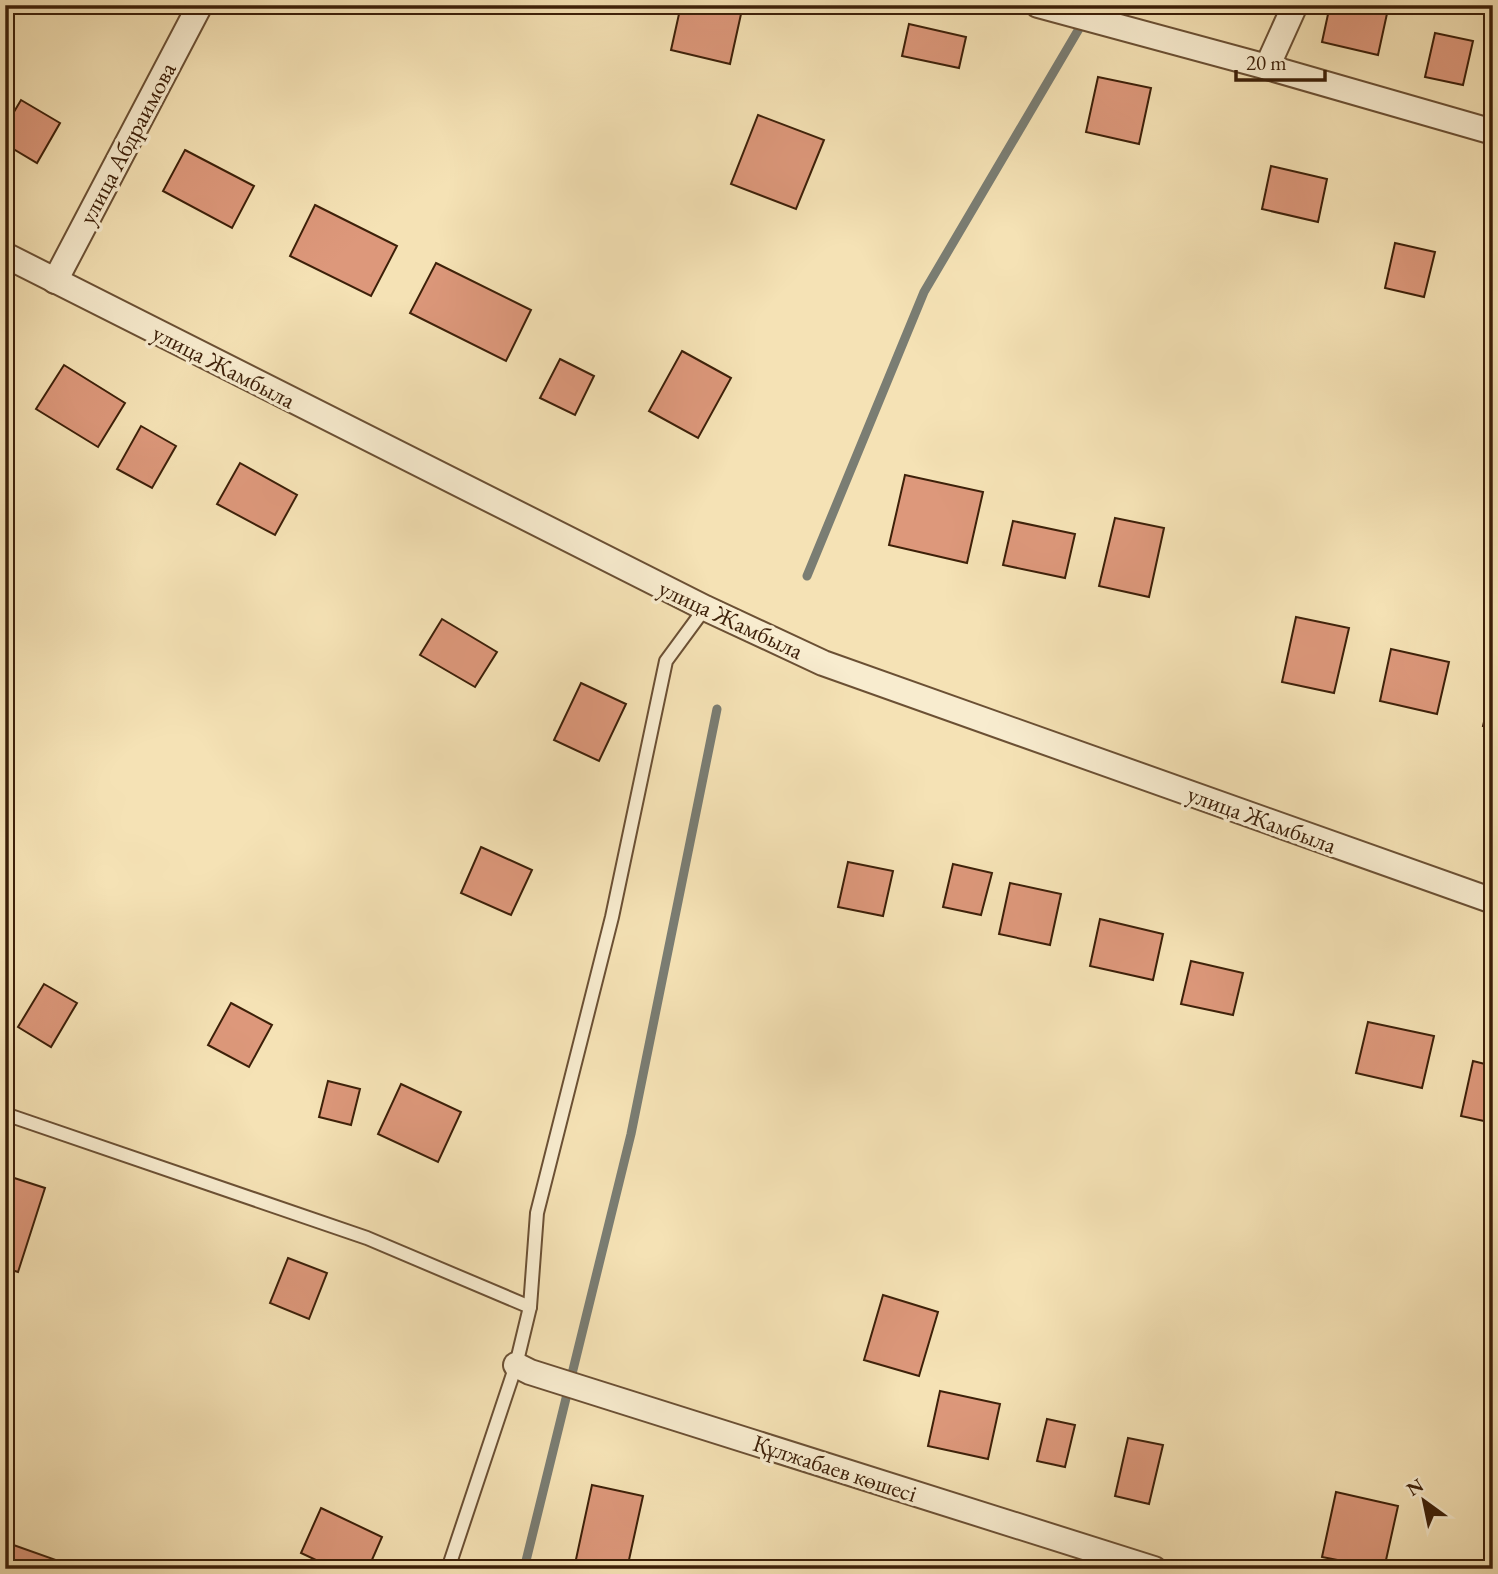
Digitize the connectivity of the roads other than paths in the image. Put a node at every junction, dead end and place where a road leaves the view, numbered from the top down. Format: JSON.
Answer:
{"nodes":[{"id":1,"x":200,"y":5,"type":"edge"},
{"id":2,"x":1038,"y":5,"type":"edge"},
{"id":3,"x":1295,"y":5,"type":"edge"},
{"id":4,"x":1267,"y":67,"type":"junction"},
{"id":5,"x":1493,"y":132,"type":"edge"},
{"id":6,"x":5,"y":255,"type":"edge"},
{"id":7,"x":55,"y":281,"type":"junction"},
{"id":8,"x":705,"y":608,"type":"junction"},
{"id":9,"x":1493,"y":901,"type":"edge"},
{"id":10,"x":5,"y":1114,"type":"edge"},
{"id":11,"x":530,"y":1307,"type":"junction"},
{"id":12,"x":523,"y":1369,"type":"junction"},
{"id":13,"x":448,"y":1569,"type":"edge"},
{"id":14,"x":1154,"y":1569,"type":"edge"}],
"edges":[{"from":1,"to":7,"type":"street","name":"улица Абдраимова"},
{"from":2,"to":4,"type":"street"},
{"from":3,"to":4,"type":"street"},
{"from":4,"to":5,"type":"street"},
{"from":6,"to":7,"type":"street","name":"улица Жамбыла"},
{"from":7,"to":8,"type":"street","name":"улица Жамбыла"},
{"from":8,"to":9,"type":"street","name":"улица Жамбыла"},
{"from":8,"to":11,"type":"lane"},
{"from":10,"to":11,"type":"lane"},
{"from":11,"to":12,"type":"lane"},
{"from":12,"to":13,"type":"lane"},
{"from":12,"to":14,"type":"street","name":"Құлжабаев көшесі"}]}
